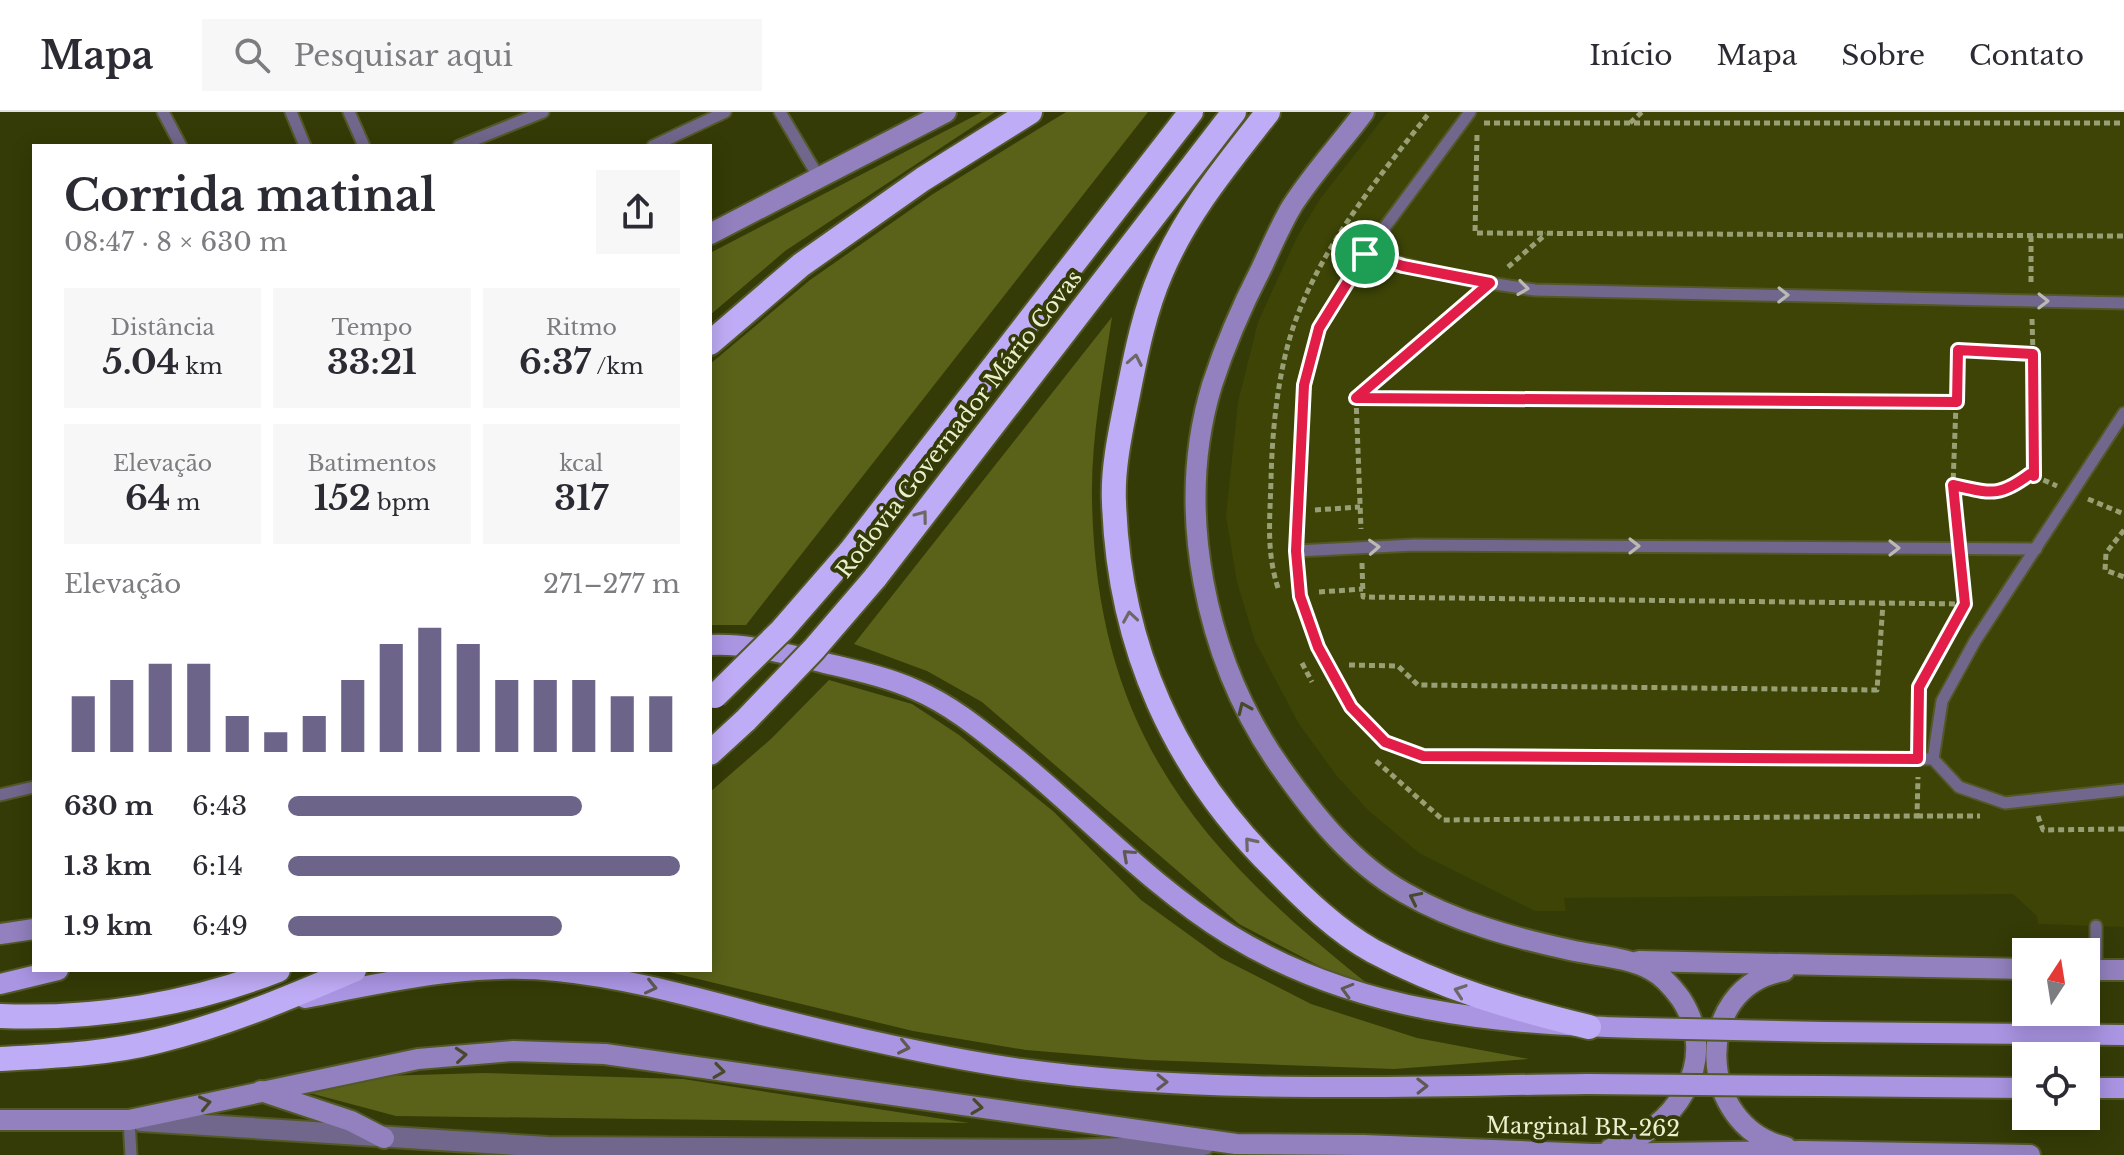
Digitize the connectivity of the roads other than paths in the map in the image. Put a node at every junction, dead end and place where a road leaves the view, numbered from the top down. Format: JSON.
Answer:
{"nodes":[{"id":1,"x":163,"y":112,"type":"edge"},
{"id":2,"x":291,"y":112,"type":"edge"},
{"id":3,"x":349,"y":112,"type":"edge"},
{"id":4,"x":543,"y":112,"type":"edge"},
{"id":5,"x":725,"y":112,"type":"edge"},
{"id":6,"x":780,"y":112,"type":"edge"},
{"id":7,"x":946,"y":112,"type":"edge"},
{"id":8,"x":1030,"y":112,"type":"edge"},
{"id":9,"x":1191,"y":112,"type":"edge"},
{"id":10,"x":1234,"y":112,"type":"edge"},
{"id":11,"x":1268,"y":112,"type":"edge"},
{"id":12,"x":1364,"y":112,"type":"edge"},
{"id":13,"x":1470,"y":112,"type":"edge"},
{"id":14,"x":180,"y":144,"type":"edge"},
{"id":15,"x":304,"y":144,"type":"edge"},
{"id":16,"x":363,"y":144,"type":"edge"},
{"id":17,"x":464,"y":144,"type":"edge"},
{"id":18,"x":657,"y":144,"type":"edge"},
{"id":19,"x":818,"y":176,"type":"junction"},
{"id":20,"x":712,"y":233,"type":"edge"},
{"id":21,"x":1365,"y":254,"type":"junction"},
{"id":22,"x":2124,"y":303,"type":"edge"},
{"id":23,"x":712,"y":341,"type":"edge"},
{"id":24,"x":2124,"y":413,"type":"edge"},
{"id":25,"x":2036,"y":549,"type":"junction"},
{"id":26,"x":1296,"y":551,"type":"junction"},
{"id":27,"x":712,"y":645,"type":"edge"},
{"id":28,"x":713,"y":699,"type":"edge"},
{"id":29,"x":712,"y":751,"type":"edge"},
{"id":30,"x":1933,"y":759,"type":"junction"},
{"id":31,"x":32,"y":787,"type":"edge"},
{"id":32,"x":2124,"y":790,"type":"edge"},
{"id":33,"x":0,"y":795,"type":"edge"},
{"id":34,"x":2096,"y":926,"type":"dead end"},
{"id":35,"x":32,"y":929,"type":"edge"},
{"id":36,"x":0,"y":934,"type":"edge"},
{"id":37,"x":2095,"y":938,"type":"edge"},
{"id":38,"x":1596,"y":956,"type":"junction"},
{"id":39,"x":1807,"y":967,"type":"junction"},
{"id":40,"x":2012,"y":969,"type":"edge"},
{"id":41,"x":2100,"y":970,"type":"edge"},
{"id":42,"x":2124,"y":970,"type":"edge"},
{"id":43,"x":50,"y":972,"type":"edge"},
{"id":44,"x":271,"y":972,"type":"edge"},
{"id":45,"x":349,"y":972,"type":"edge"},
{"id":46,"x":479,"y":972,"type":"edge"},
{"id":47,"x":567,"y":972,"type":"edge"},
{"id":48,"x":0,"y":984,"type":"edge"},
{"id":49,"x":270,"y":1005,"type":"junction"},
{"id":50,"x":0,"y":1016,"type":"edge"},
{"id":51,"x":1589,"y":1027,"type":"junction"},
{"id":52,"x":2124,"y":1035,"type":"edge"},
{"id":53,"x":0,"y":1059,"type":"edge"},
{"id":54,"x":2012,"y":1088,"type":"edge"},
{"id":55,"x":2100,"y":1088,"type":"edge"},
{"id":56,"x":2124,"y":1088,"type":"edge"},
{"id":57,"x":261,"y":1091,"type":"junction"},
{"id":58,"x":0,"y":1120,"type":"edge"},
{"id":59,"x":129,"y":1120,"type":"junction"},
{"id":60,"x":1236,"y":1144,"type":"junction"},
{"id":61,"x":384,"y":1146,"type":"edge"},
{"id":62,"x":486,"y":1150,"type":"edge"},
{"id":63,"x":554,"y":1151,"type":"edge"},
{"id":64,"x":1802,"y":1151,"type":"junction"},
{"id":65,"x":978,"y":1152,"type":"edge"},
{"id":66,"x":1071,"y":1152,"type":"edge"},
{"id":67,"x":1544,"y":1154,"type":"edge"},
{"id":68,"x":1593,"y":1154,"type":"edge"},
{"id":69,"x":1758,"y":1154,"type":"edge"},
{"id":70,"x":131,"y":1155,"type":"edge"},
{"id":71,"x":2030,"y":1155,"type":"edge"}],
"edges":[{"from":1,"to":14,"type":"lane"},
{"from":2,"to":15,"type":"lane"},
{"from":3,"to":16,"type":"lane"},
{"from":4,"to":17,"type":"lane"},
{"from":5,"to":18,"type":"lane"},
{"from":6,"to":19,"type":"lane"},
{"from":7,"to":19,"type":"main road"},
{"from":8,"to":23,"type":"highway"},
{"from":9,"to":28,"type":"highway","name":"Rodovia Governador Mário Covas","bridge":true},
{"from":29,"to":10,"type":"highway","name":"Rodovia Governador Mário Covas","one_way":true,"bridge":true},
{"from":51,"to":11,"type":"highway","one_way":true},
{"from":38,"to":12,"type":"main road","one_way":true},
{"from":13,"to":21,"type":"lane"},
{"from":19,"to":20,"type":"main road"},
{"from":21,"to":22,"type":"lane","one_way":true},
{"from":21,"to":26,"type":"lane"},
{"from":24,"to":25,"type":"lane"},
{"from":26,"to":25,"type":"lane","one_way":true},
{"from":25,"to":30,"type":"lane"},
{"from":26,"to":30,"type":"lane"},
{"from":51,"to":27,"type":"main road","one_way":true},
{"from":30,"to":32,"type":"lane"},
{"from":31,"to":33,"type":"lane"},
{"from":34,"to":37,"type":"lane"},
{"from":35,"to":36,"type":"main road"},
{"from":38,"to":39,"type":"main road"},
{"from":38,"to":68,"type":"main road"},
{"from":39,"to":40,"type":"main road"},
{"from":39,"to":64,"type":"main road"},
{"from":41,"to":42,"type":"main road"},
{"from":43,"to":48,"type":"main road"},
{"from":44,"to":50,"type":"highway"},
{"from":45,"to":49,"type":"highway"},
{"from":49,"to":46,"type":"main road","one_way":true,"bridge":true},
{"from":47,"to":54,"type":"main road","one_way":true,"bridge":true},
{"from":49,"to":53,"type":"highway"},
{"from":51,"to":52,"type":"main road","bridge":true},
{"from":55,"to":56,"type":"main road"},
{"from":59,"to":57,"type":"main road","name":"Marginal BR-262","one_way":true},
{"from":57,"to":60,"type":"main road","name":"Marginal BR-262","one_way":true},
{"from":57,"to":61,"type":"main road"},
{"from":58,"to":59,"type":"main road"},
{"from":59,"to":61,"type":"street"},
{"from":59,"to":70,"type":"lane"},
{"from":60,"to":66,"type":"street"},
{"from":60,"to":67,"type":"main road","name":"Marginal BR-262"},
{"from":61,"to":62,"type":"street"},
{"from":62,"to":63,"type":"street"},
{"from":63,"to":65,"type":"street"},
{"from":64,"to":69,"type":"main road","name":"Marginal BR-262"},
{"from":64,"to":71,"type":"main road"},
{"from":65,"to":66,"type":"street"},
{"from":67,"to":68,"type":"main road","name":"Marginal BR-262"},
{"from":68,"to":69,"type":"main road","name":"Marginal BR-262"}]}
